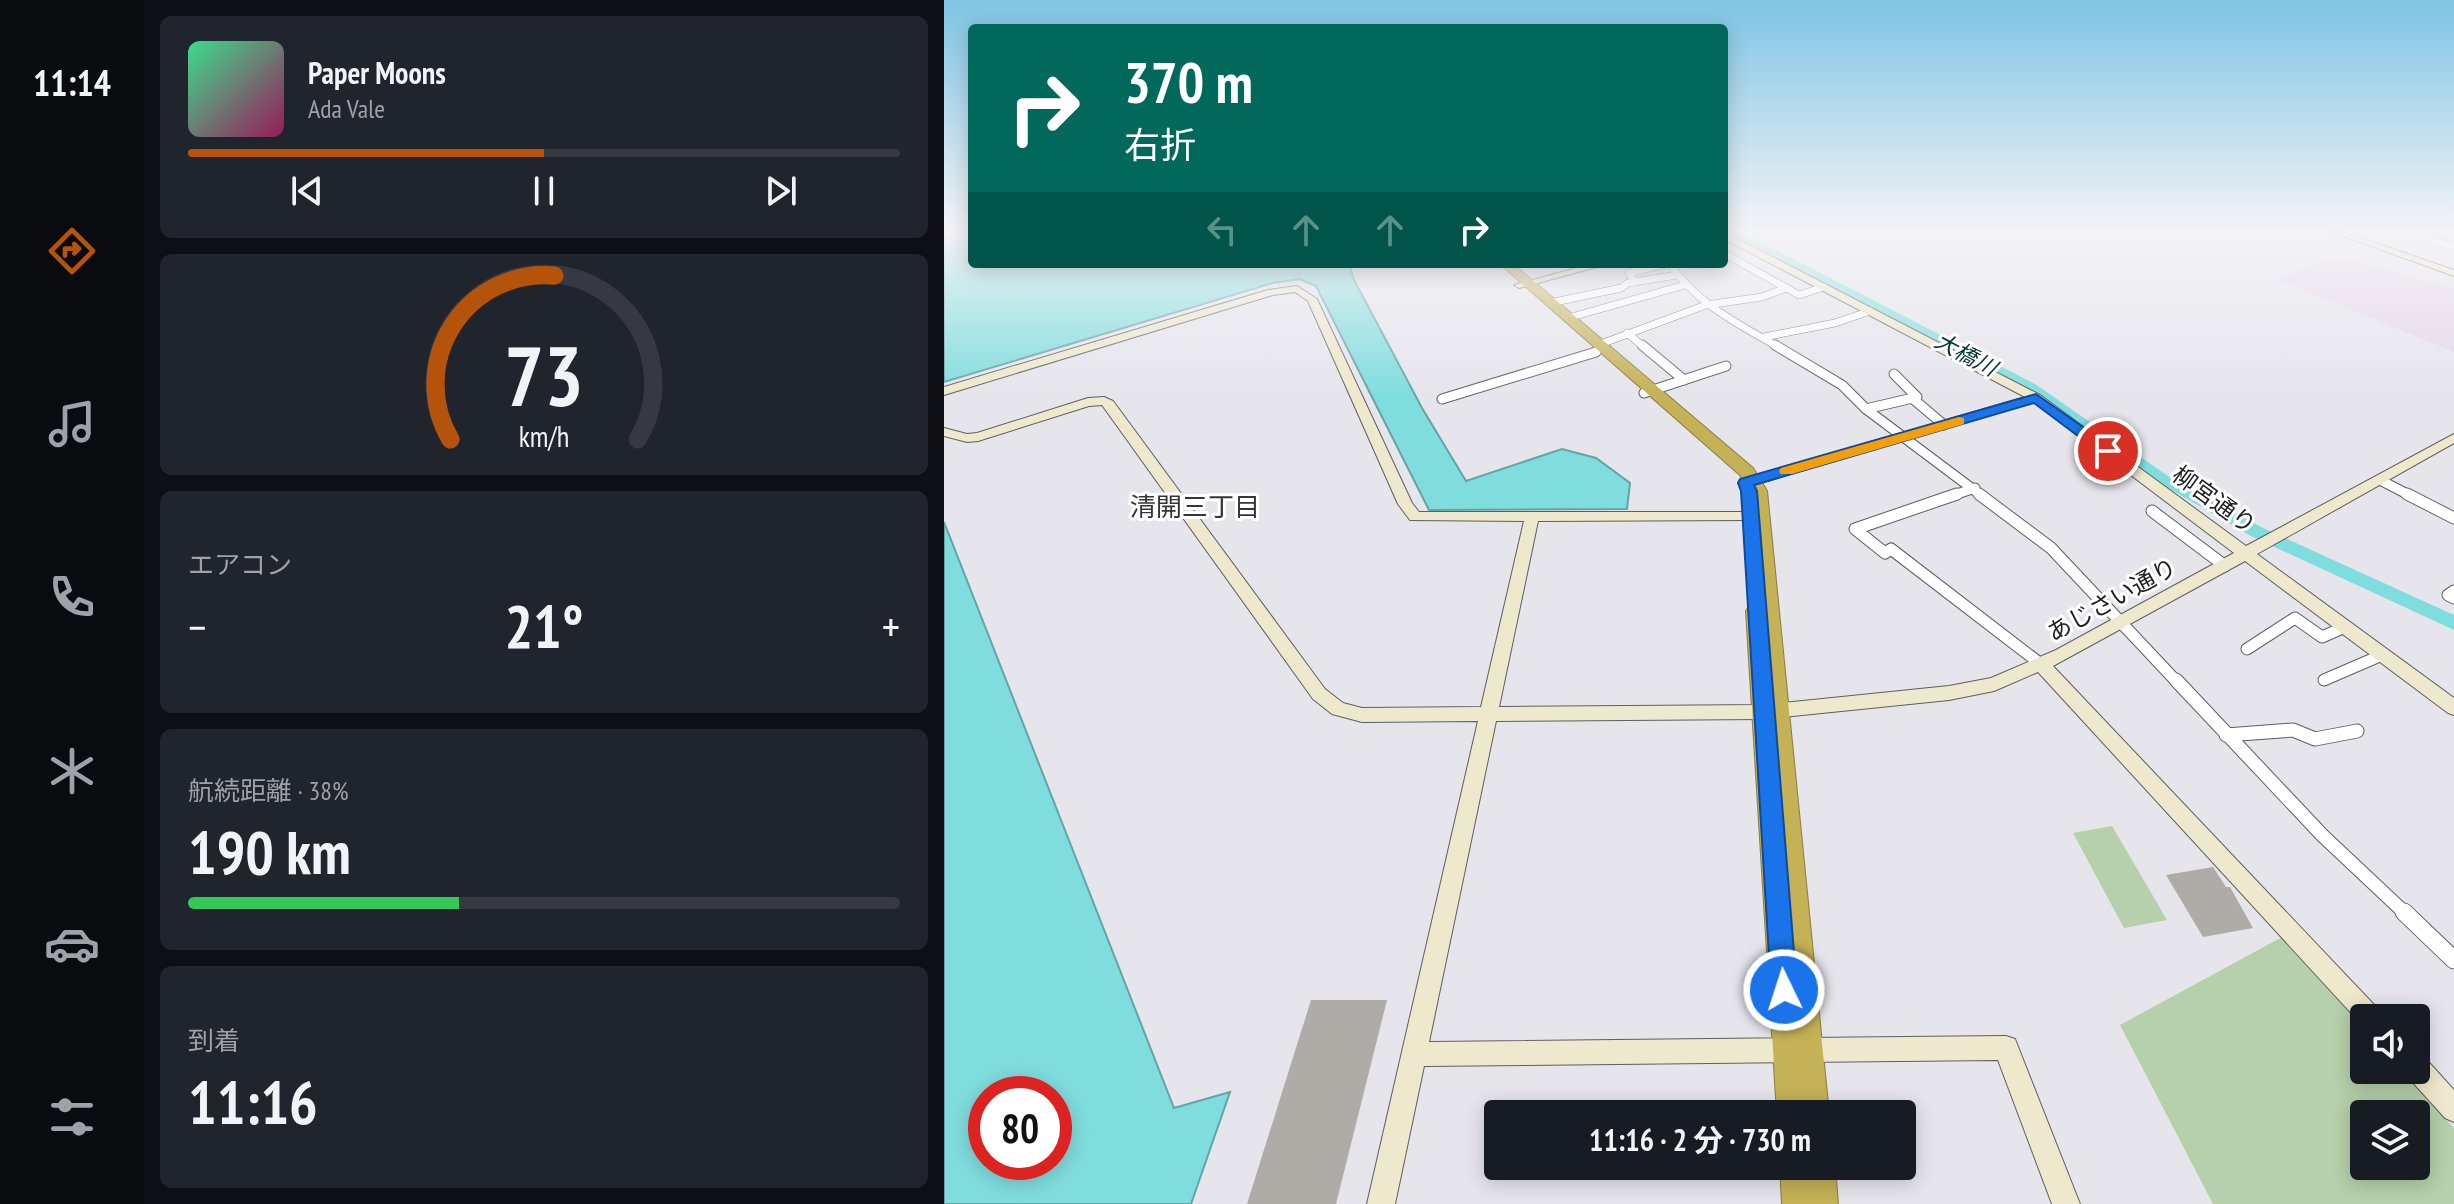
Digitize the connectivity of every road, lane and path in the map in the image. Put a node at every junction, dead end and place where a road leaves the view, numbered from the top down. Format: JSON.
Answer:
{"nodes":[{"id":1,"x":1523,"y":284,"type":"joint"},
{"id":2,"x":1630,"y":284,"type":"edge"},
{"id":3,"x":1779,"y":284,"type":"edge"},
{"id":4,"x":1819,"y":284,"type":"edge"},
{"id":5,"x":1685,"y":285,"type":"joint"},
{"id":6,"x":1824,"y":287,"type":"junction"},
{"id":7,"x":1786,"y":288,"type":"junction"},
{"id":8,"x":1550,"y":303,"type":"junction"},
{"id":9,"x":1706,"y":305,"type":"junction"},
{"id":10,"x":1870,"y":311,"type":"junction"},
{"id":11,"x":1568,"y":318,"type":"junction"},
{"id":12,"x":1627,"y":333,"type":"junction"},
{"id":13,"x":1764,"y":337,"type":"junction"},
{"id":14,"x":1597,"y":348,"type":"junction"},
{"id":15,"x":1726,"y":366,"type":"dead end"},
{"id":16,"x":1894,"y":374,"type":"dead end"},
{"id":17,"x":1684,"y":380,"type":"junction"},
{"id":18,"x":944,"y":391,"type":"edge"},
{"id":19,"x":1648,"y":392,"type":"junction"},
{"id":20,"x":1912,"y":398,"type":"junction"},
{"id":21,"x":2036,"y":398,"type":"junction"},
{"id":22,"x":1442,"y":399,"type":"dead end"},
{"id":23,"x":1866,"y":409,"type":"junction"},
{"id":24,"x":1944,"y":425,"type":"junction"},
{"id":25,"x":944,"y":432,"type":"edge"},
{"id":26,"x":1903,"y":438,"type":"junction"},
{"id":27,"x":2454,"y":438,"type":"edge"},
{"id":28,"x":2380,"y":480,"type":"junction"},
{"id":29,"x":1749,"y":482,"type":"junction"},
{"id":30,"x":1975,"y":488,"type":"junction"},
{"id":31,"x":2152,"y":511,"type":"dead end"},
{"id":32,"x":1750,"y":515,"type":"junction"},
{"id":33,"x":1532,"y":516,"type":"junction"},
{"id":34,"x":2454,"y":518,"type":"edge"},
{"id":35,"x":2247,"y":554,"type":"junction"},
{"id":36,"x":2225,"y":566,"type":"junction"},
{"id":37,"x":2454,"y":591,"type":"edge"},
{"id":38,"x":2454,"y":598,"type":"edge"},
{"id":39,"x":2122,"y":621,"type":"junction"},
{"id":40,"x":2345,"y":627,"type":"junction"},
{"id":41,"x":2247,"y":649,"type":"dead end"},
{"id":42,"x":2382,"y":655,"type":"junction"},
{"id":43,"x":2042,"y":665,"type":"junction"},
{"id":44,"x":2324,"y":680,"type":"dead end"},
{"id":45,"x":2454,"y":708,"type":"edge"},
{"id":46,"x":1771,"y":712,"type":"junction"},
{"id":47,"x":1489,"y":714,"type":"junction"},
{"id":48,"x":2357,"y":731,"type":"dead end"},
{"id":49,"x":2226,"y":735,"type":"junction"},
{"id":50,"x":2454,"y":960,"type":"edge"},
{"id":51,"x":2358,"y":1004,"type":"edge"},
{"id":52,"x":1798,"y":1052,"type":"junction"},
{"id":53,"x":1413,"y":1054,"type":"junction"},
{"id":54,"x":2430,"y":1082,"type":"edge"},
{"id":55,"x":1794,"y":1100,"type":"edge"},
{"id":56,"x":1810,"y":1100,"type":"edge"},
{"id":57,"x":2454,"y":1109,"type":"edge"},
{"id":58,"x":1798,"y":1180,"type":"edge"},
{"id":59,"x":1819,"y":1180,"type":"edge"},
{"id":60,"x":1381,"y":1204,"type":"edge"},
{"id":61,"x":1799,"y":1204,"type":"edge"},
{"id":62,"x":1821,"y":1204,"type":"edge"},
{"id":63,"x":2066,"y":1204,"type":"edge"}],
"edges":[{"from":1,"to":8,"type":"highway"},
{"from":1,"to":14,"type":"highway"},
{"from":2,"to":8,"type":"street"},
{"from":3,"to":7,"type":"street"},
{"from":4,"to":6,"type":"street","name":"柳宮通り"},
{"from":5,"to":9,"type":"street"},
{"from":5,"to":11,"type":"street"},
{"from":6,"to":7,"type":"street"},
{"from":6,"to":10,"type":"street","name":"柳宮通り"},
{"from":7,"to":9,"type":"street"},
{"from":8,"to":11,"type":"highway"},
{"from":9,"to":12,"type":"street"},
{"from":9,"to":13,"type":"street"},
{"from":10,"to":13,"type":"street"},
{"from":10,"to":21,"type":"street","name":"柳宮通り"},
{"from":11,"to":14,"type":"highway"},
{"from":12,"to":14,"type":"street"},
{"from":12,"to":17,"type":"street"},
{"from":13,"to":23,"type":"street"},
{"from":14,"to":19,"type":"highway"},
{"from":14,"to":22,"type":"street"},
{"from":15,"to":17,"type":"street"},
{"from":16,"to":20,"type":"street"},
{"from":17,"to":19,"type":"street"},
{"from":18,"to":33,"type":"street"},
{"from":19,"to":29,"type":"highway"},
{"from":20,"to":23,"type":"street"},
{"from":20,"to":24,"type":"street"},
{"from":21,"to":24,"type":"street"},
{"from":21,"to":35,"type":"street","name":"柳宮通り"},
{"from":23,"to":26,"type":"street"},
{"from":24,"to":26,"type":"street"},
{"from":25,"to":47,"type":"street","name":"あじさい通り"},
{"from":26,"to":29,"type":"street"},
{"from":26,"to":30,"type":"street"},
{"from":27,"to":28,"type":"street","name":"あじさい通り"},
{"from":28,"to":34,"type":"street"},
{"from":28,"to":35,"type":"street","name":"あじさい通り"},
{"from":29,"to":32,"type":"highway"},
{"from":29,"to":46,"type":"highway"},
{"from":30,"to":39,"type":"street"},
{"from":30,"to":43,"type":"street"},
{"from":31,"to":36,"type":"street"},
{"from":32,"to":33,"type":"street"},
{"from":32,"to":46,"type":"highway"},
{"from":33,"to":47,"type":"street"},
{"from":35,"to":36,"type":"street","name":"あじさい通り"},
{"from":35,"to":40,"type":"street","name":"柳宮通り"},
{"from":36,"to":39,"type":"street","name":"あじさい通り"},
{"from":37,"to":38,"type":"street"},
{"from":39,"to":43,"type":"street","name":"あじさい通り"},
{"from":39,"to":49,"type":"street"},
{"from":40,"to":41,"type":"street"},
{"from":40,"to":42,"type":"street","name":"柳宮通り"},
{"from":42,"to":44,"type":"street"},
{"from":42,"to":45,"type":"street","name":"柳宮通り"},
{"from":43,"to":46,"type":"street","name":"あじさい通り"},
{"from":43,"to":51,"type":"street"},
{"from":46,"to":47,"type":"street","name":"あじさい通り"},
{"from":46,"to":52,"type":"highway"},
{"from":47,"to":53,"type":"street"},
{"from":48,"to":49,"type":"street"},
{"from":49,"to":50,"type":"street"},
{"from":52,"to":53,"type":"street"},
{"from":52,"to":55,"type":"highway"},
{"from":52,"to":56,"type":"highway"},
{"from":52,"to":63,"type":"street"},
{"from":53,"to":60,"type":"street"},
{"from":54,"to":57,"type":"street"},
{"from":58,"to":61,"type":"highway"},
{"from":59,"to":62,"type":"highway"}]}
